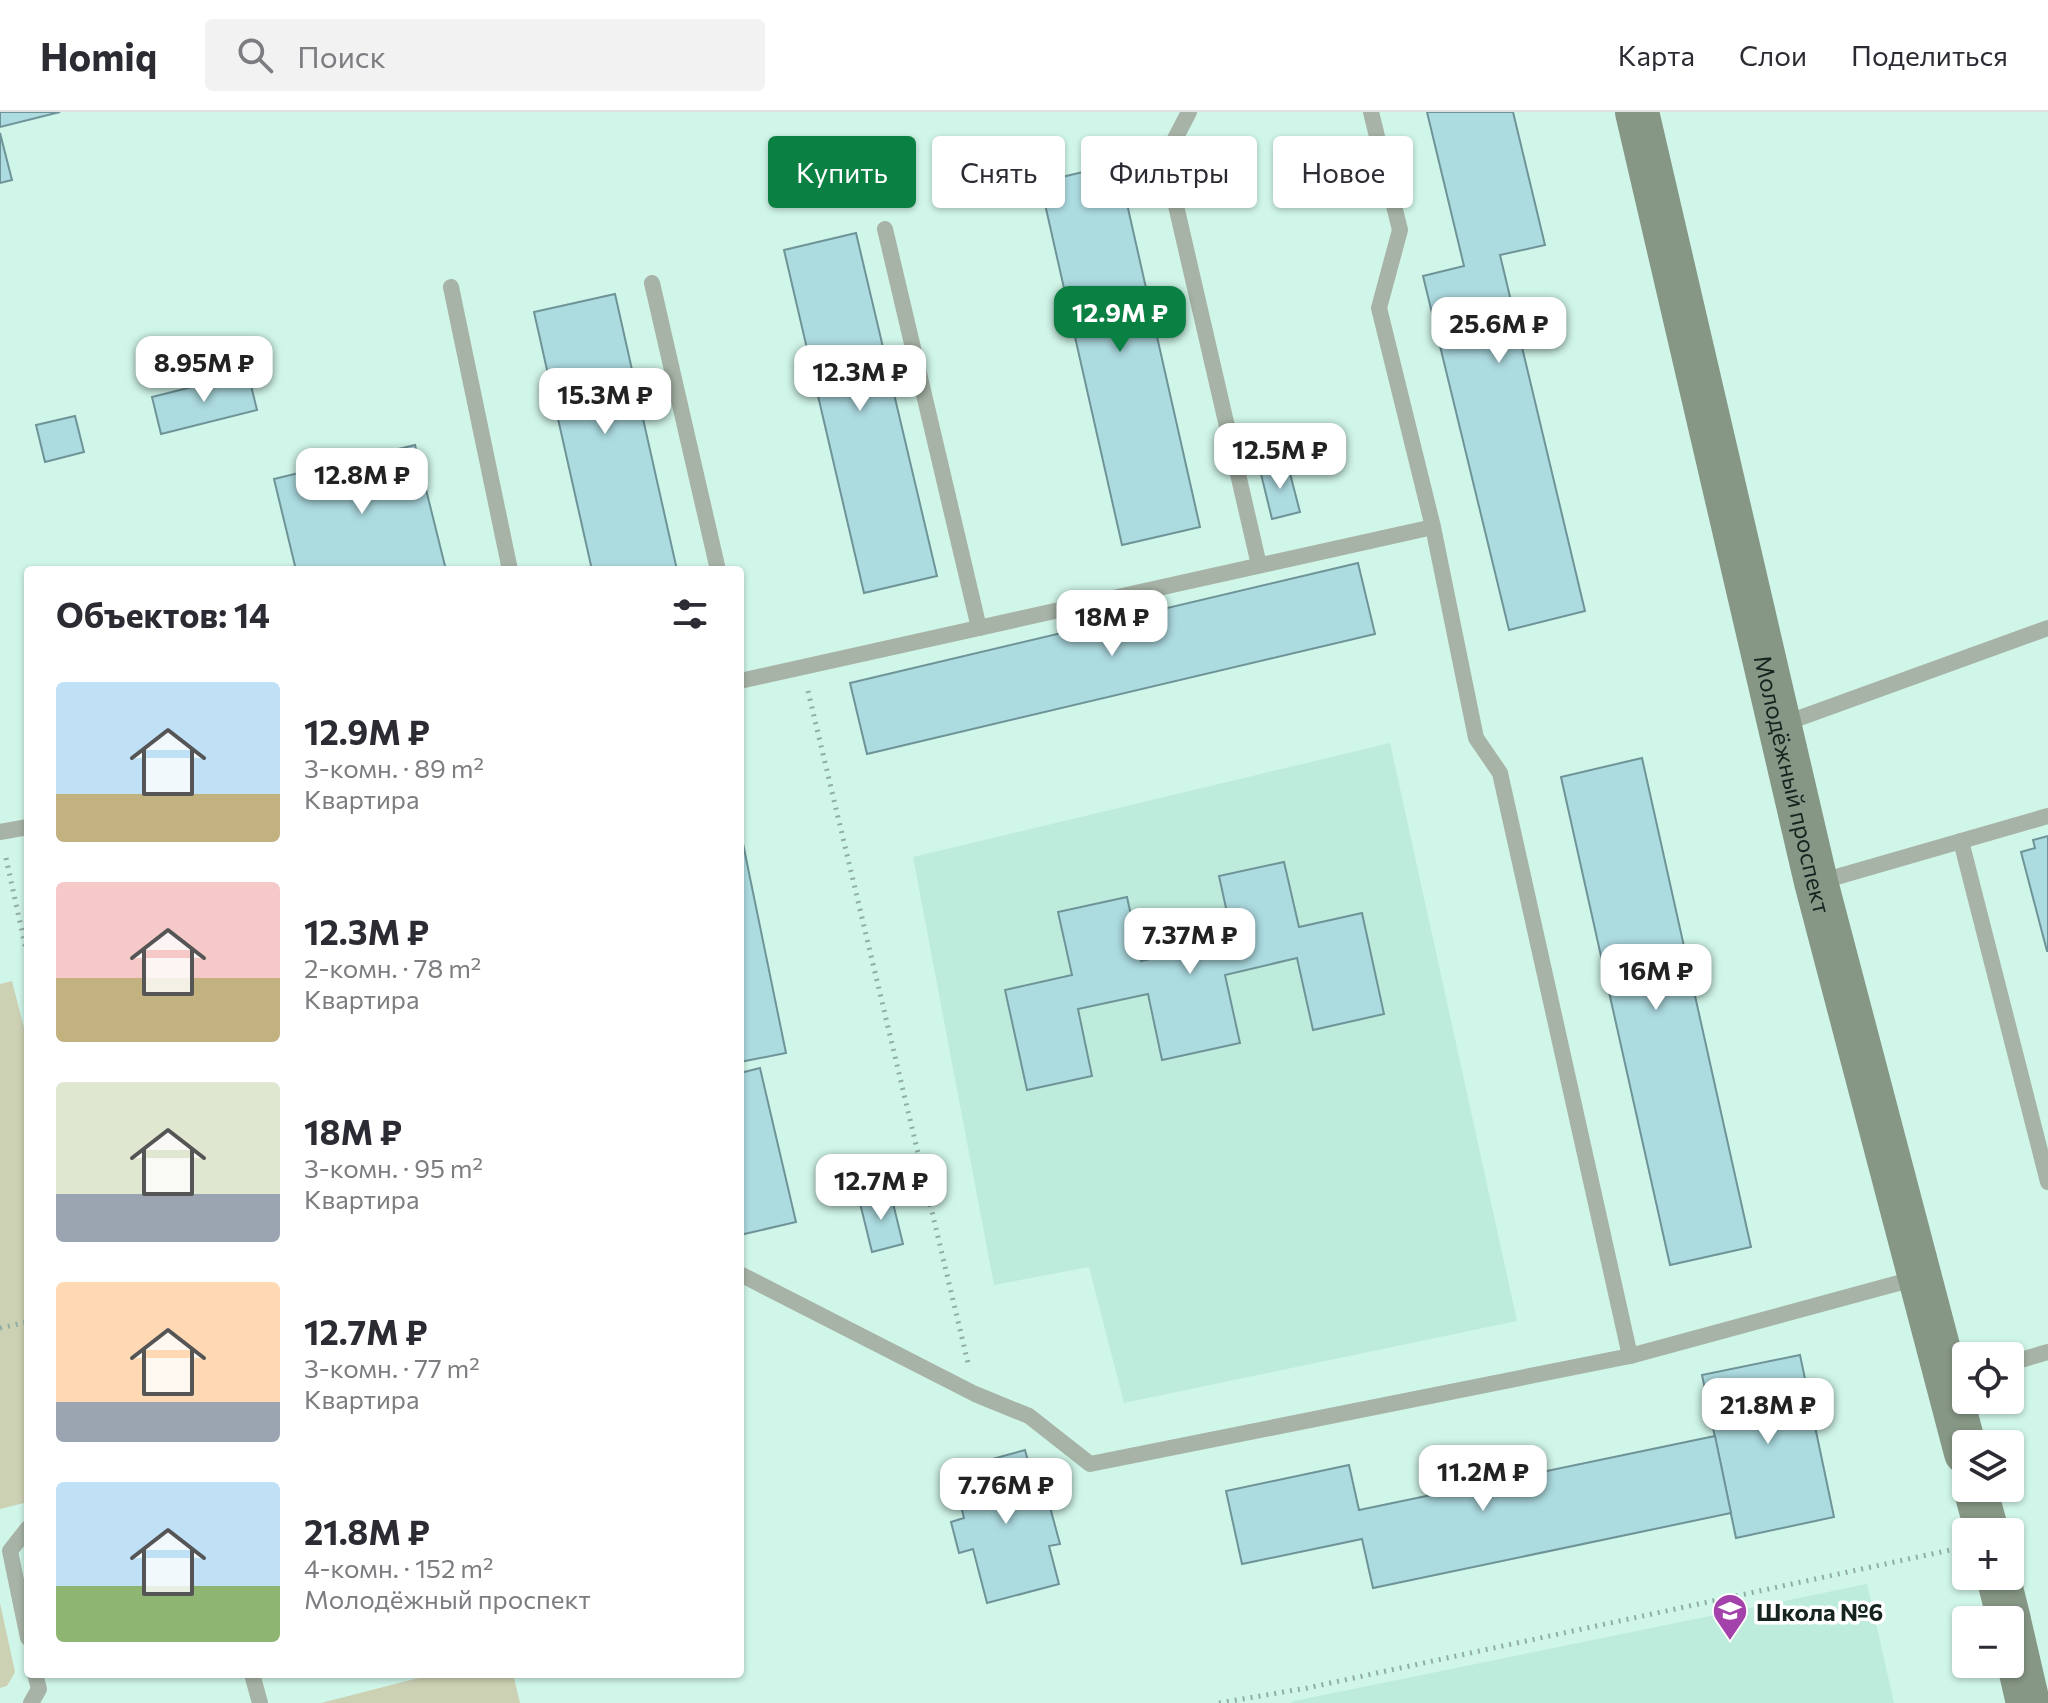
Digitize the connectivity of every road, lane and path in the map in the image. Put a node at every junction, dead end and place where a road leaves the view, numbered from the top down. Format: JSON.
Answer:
{"nodes":[{"id":1,"x":1189,"y":112,"type":"edge"},
{"id":2,"x":1371,"y":112,"type":"edge"},
{"id":3,"x":1637,"y":112,"type":"edge"},
{"id":4,"x":885,"y":229,"type":"dead end"},
{"id":5,"x":652,"y":283,"type":"dead end"},
{"id":6,"x":451,"y":287,"type":"dead end"},
{"id":7,"x":1433,"y":527,"type":"junction"},
{"id":8,"x":1259,"y":565,"type":"junction"},
{"id":9,"x":509,"y":566,"type":"edge"},
{"id":10,"x":717,"y":566,"type":"edge"},
{"id":11,"x":979,"y":628,"type":"junction"},
{"id":12,"x":2048,"y":628,"type":"edge"},
{"id":13,"x":803,"y":667,"type":"junction"},
{"id":14,"x":744,"y":675,"type":"edge"},
{"id":15,"x":1780,"y":725,"type":"junction"},
{"id":16,"x":2048,"y":816,"type":"edge"},
{"id":17,"x":24,"y":829,"type":"edge"},
{"id":18,"x":2,"y":839,"type":"edge"},
{"id":19,"x":1961,"y":841,"type":"junction"},
{"id":20,"x":1816,"y":882,"type":"junction"},
{"id":21,"x":24,"y":941,"type":"edge"},
{"id":22,"x":2048,"y":1182,"type":"edge"},
{"id":23,"x":744,"y":1276,"type":"edge"},
{"id":24,"x":1918,"y":1277,"type":"junction"},
{"id":25,"x":24,"y":1323,"type":"edge"},
{"id":26,"x":0,"y":1328,"type":"edge"},
{"id":27,"x":2048,"y":1352,"type":"edge"},
{"id":28,"x":1630,"y":1356,"type":"junction"},
{"id":29,"x":2024,"y":1359,"type":"edge"},
{"id":30,"x":1952,"y":1365,"type":"edge"},
{"id":31,"x":975,"y":1394,"type":"junction"},
{"id":32,"x":24,"y":1533,"type":"edge"},
{"id":33,"x":1952,"y":1550,"type":"edge"},
{"id":34,"x":24,"y":1619,"type":"edge"},
{"id":35,"x":36,"y":1678,"type":"edge"},
{"id":36,"x":253,"y":1678,"type":"edge"},
{"id":37,"x":2022,"y":1678,"type":"edge"},
{"id":38,"x":31,"y":1703,"type":"edge"},
{"id":39,"x":260,"y":1703,"type":"edge"},
{"id":40,"x":1219,"y":1703,"type":"edge"},
{"id":41,"x":2028,"y":1703,"type":"edge"}],
"edges":[{"from":1,"to":8,"type":"lane"},
{"from":2,"to":7,"type":"lane"},
{"from":3,"to":15,"type":"street","name":"Молодёжный проспект"},
{"from":4,"to":11,"type":"lane"},
{"from":5,"to":10,"type":"lane"},
{"from":6,"to":9,"type":"lane"},
{"from":7,"to":8,"type":"lane"},
{"from":7,"to":28,"type":"lane"},
{"from":8,"to":11,"type":"lane"},
{"from":11,"to":13,"type":"lane"},
{"from":12,"to":15,"type":"lane"},
{"from":13,"to":14,"type":"lane"},
{"from":13,"to":31,"type":"path"},
{"from":15,"to":20,"type":"street","name":"Молодёжный проспект"},
{"from":16,"to":19,"type":"lane"},
{"from":17,"to":18,"type":"lane"},
{"from":18,"to":21,"type":"path"},
{"from":19,"to":20,"type":"lane"},
{"from":19,"to":22,"type":"lane"},
{"from":20,"to":24,"type":"street","name":"Молодёжный проспект"},
{"from":23,"to":31,"type":"lane"},
{"from":24,"to":28,"type":"lane"},
{"from":24,"to":30,"type":"street","name":"Молодёжный проспект"},
{"from":25,"to":26,"type":"path"},
{"from":27,"to":29,"type":"lane"},
{"from":28,"to":31,"type":"lane"},
{"from":32,"to":34,"type":"lane"},
{"from":33,"to":40,"type":"path"},
{"from":35,"to":38,"type":"lane"},
{"from":36,"to":39,"type":"lane"},
{"from":37,"to":41,"type":"street"}]}
